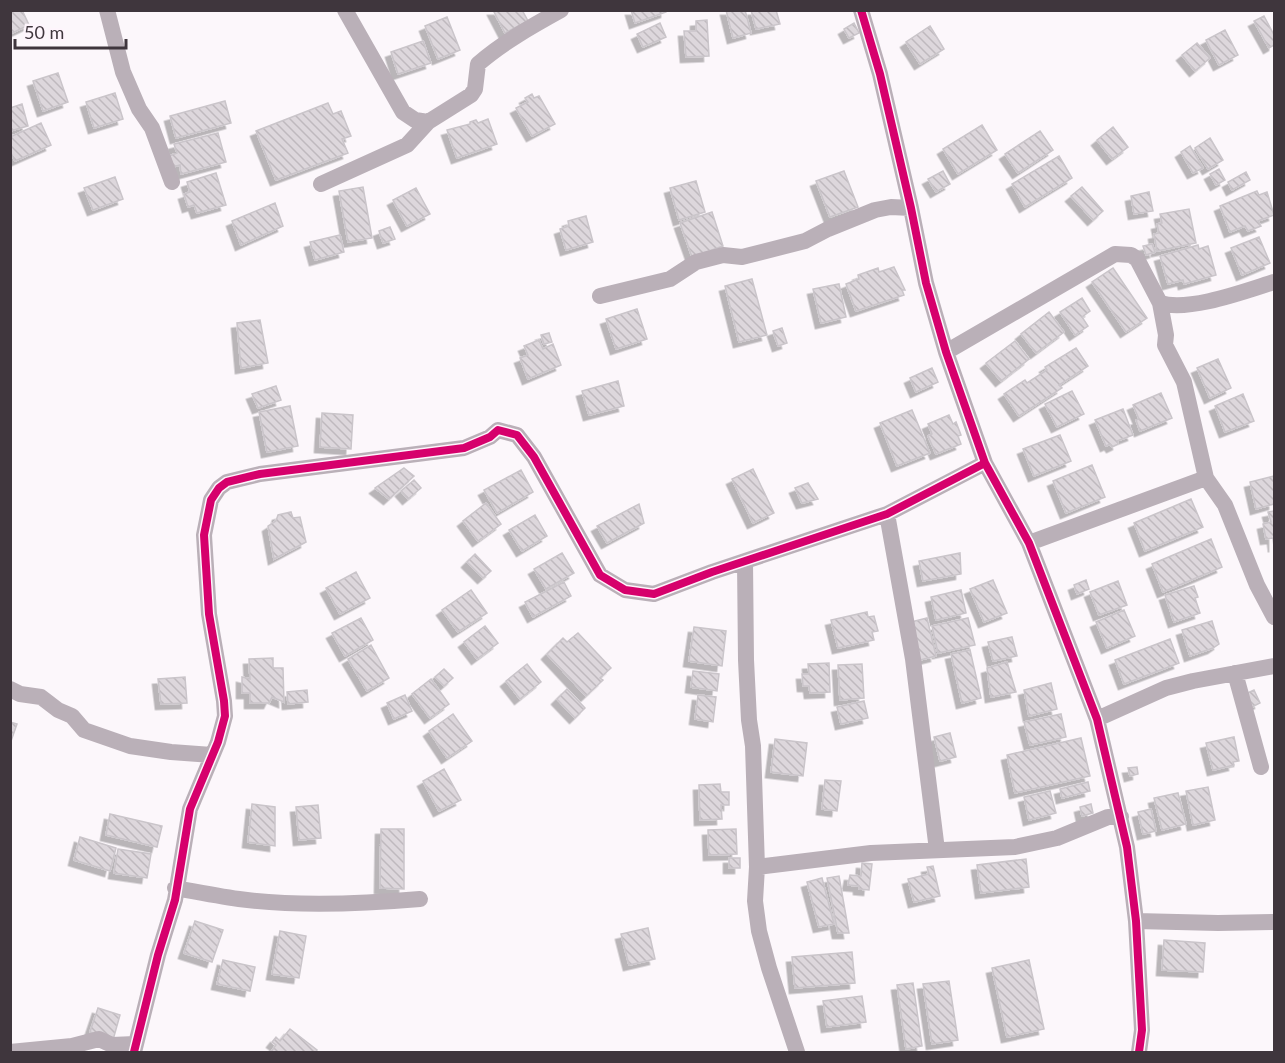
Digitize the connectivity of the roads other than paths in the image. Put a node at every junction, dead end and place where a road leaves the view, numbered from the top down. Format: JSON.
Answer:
{"nodes":[{"id":1,"x":107,"y":10,"type":"edge"},
{"id":2,"x":345,"y":10,"type":"edge"},
{"id":3,"x":561,"y":10,"type":"edge"},
{"id":4,"x":861,"y":10,"type":"edge"},
{"id":5,"x":428,"y":122,"type":"junction"},
{"id":6,"x":172,"y":182,"type":"dead end"},
{"id":7,"x":321,"y":184,"type":"dead end"},
{"id":8,"x":911,"y":208,"type":"junction"},
{"id":9,"x":1275,"y":282,"type":"edge"},
{"id":10,"x":600,"y":296,"type":"dead end"},
{"id":11,"x":1160,"y":303,"type":"junction"},
{"id":12,"x":946,"y":352,"type":"junction"},
{"id":13,"x":985,"y":463,"type":"junction"},
{"id":14,"x":1206,"y":478,"type":"junction"},
{"id":15,"x":887,"y":514,"type":"junction"},
{"id":16,"x":1029,"y":543,"type":"junction"},
{"id":17,"x":745,"y":562,"type":"junction"},
{"id":18,"x":1275,"y":617,"type":"edge"},
{"id":19,"x":1275,"y":666,"type":"edge"},
{"id":20,"x":1235,"y":673,"type":"junction"},
{"id":21,"x":10,"y":689,"type":"edge"},
{"id":22,"x":1098,"y":719,"type":"junction"},
{"id":23,"x":212,"y":755,"type":"junction"},
{"id":24,"x":1261,"y":767,"type":"dead end"},
{"id":25,"x":1121,"y":817,"type":"junction"},
{"id":26,"x":937,"y":850,"type":"junction"},
{"id":27,"x":757,"y":867,"type":"junction"},
{"id":28,"x":175,"y":888,"type":"junction"},
{"id":29,"x":420,"y":899,"type":"dead end"},
{"id":30,"x":1136,"y":921,"type":"junction"},
{"id":31,"x":1275,"y":921,"type":"edge"},
{"id":32,"x":134,"y":1048,"type":"edge"},
{"id":33,"x":10,"y":1052,"type":"edge"},
{"id":34,"x":796,"y":1053,"type":"edge"},
{"id":35,"x":1139,"y":1053,"type":"edge"}],
"edges":[{"from":1,"to":6,"type":"street"},
{"from":2,"to":5,"type":"street"},
{"from":3,"to":5,"type":"street"},
{"from":4,"to":8,"type":"street"},
{"from":5,"to":7,"type":"street"},
{"from":8,"to":10,"type":"street"},
{"from":8,"to":12,"type":"street"},
{"from":9,"to":11,"type":"street"},
{"from":11,"to":12,"type":"street"},
{"from":11,"to":14,"type":"street"},
{"from":12,"to":13,"type":"street"},
{"from":13,"to":15,"type":"street"},
{"from":13,"to":16,"type":"street"},
{"from":14,"to":16,"type":"street"},
{"from":14,"to":18,"type":"street"},
{"from":15,"to":17,"type":"street"},
{"from":15,"to":26,"type":"street"},
{"from":16,"to":22,"type":"street"},
{"from":17,"to":23,"type":"street"},
{"from":17,"to":27,"type":"street"},
{"from":19,"to":20,"type":"street"},
{"from":20,"to":22,"type":"street"},
{"from":20,"to":24,"type":"street"},
{"from":21,"to":23,"type":"street"},
{"from":22,"to":25,"type":"street"},
{"from":23,"to":28,"type":"street"},
{"from":25,"to":26,"type":"street"},
{"from":25,"to":30,"type":"street"},
{"from":26,"to":27,"type":"street"},
{"from":27,"to":34,"type":"street"},
{"from":28,"to":29,"type":"street"},
{"from":28,"to":32,"type":"street"},
{"from":30,"to":31,"type":"street"},
{"from":30,"to":35,"type":"street"},
{"from":32,"to":33,"type":"street"}]}
